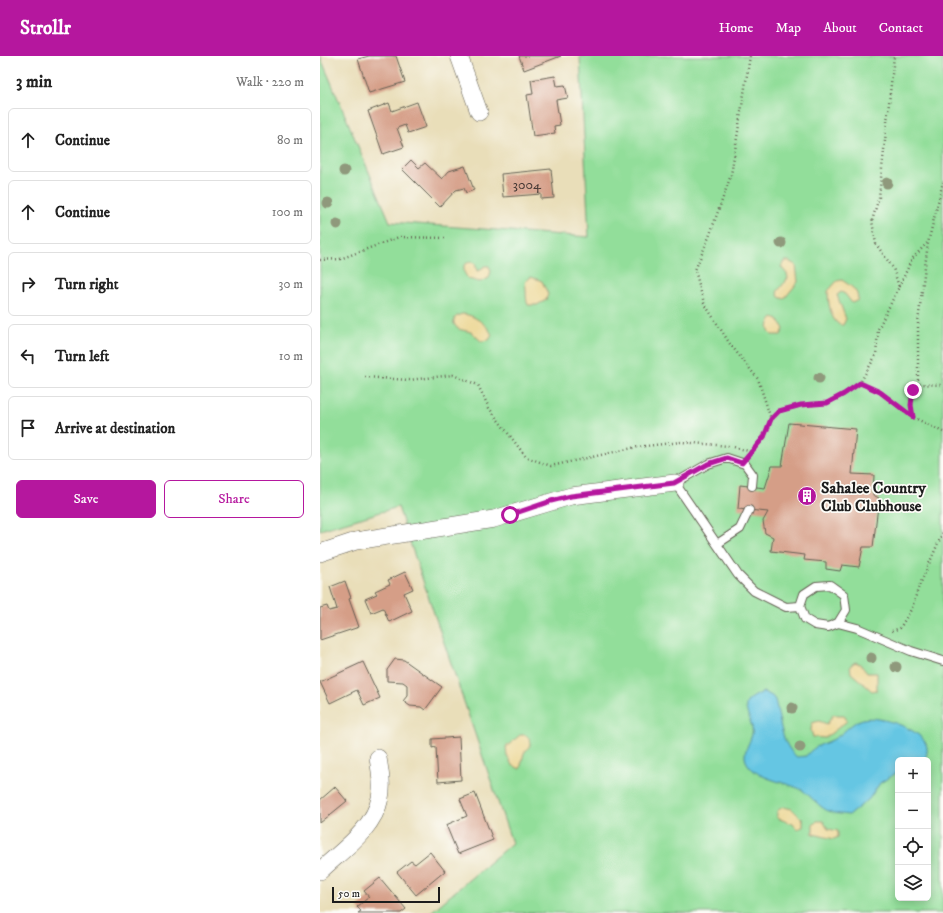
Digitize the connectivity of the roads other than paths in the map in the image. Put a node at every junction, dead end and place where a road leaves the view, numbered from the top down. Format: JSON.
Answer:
{"nodes":[{"id":1,"x":459,"y":56,"type":"edge"},
{"id":2,"x":479,"y":112,"type":"dead end"},
{"id":3,"x":674,"y":483,"type":"junction"},
{"id":4,"x":752,"y":486,"type":"dead end"},
{"id":5,"x":749,"y":510,"type":"dead end"},
{"id":6,"x":717,"y":544,"type":"junction"},
{"id":7,"x":320,"y":553,"type":"edge"},
{"id":8,"x":800,"y":606,"type":"junction"},
{"id":9,"x":838,"y":623,"type":"junction"},
{"id":10,"x":943,"y":662,"type":"edge"},
{"id":11,"x":378,"y":758,"type":"dead end"},
{"id":12,"x":320,"y":871,"type":"edge"}],
"edges":[{"from":1,"to":2,"type":"street"},
{"from":3,"to":4,"type":"lane"},
{"from":3,"to":6,"type":"lane"},
{"from":3,"to":7,"type":"street"},
{"from":5,"to":6,"type":"lane"},
{"from":6,"to":8,"type":"lane"},
{"from":8,"to":9,"type":"lane"},
{"from":8,"to":9,"type":"lane"},
{"from":9,"to":10,"type":"lane"},
{"from":11,"to":12,"type":"street"}]}
